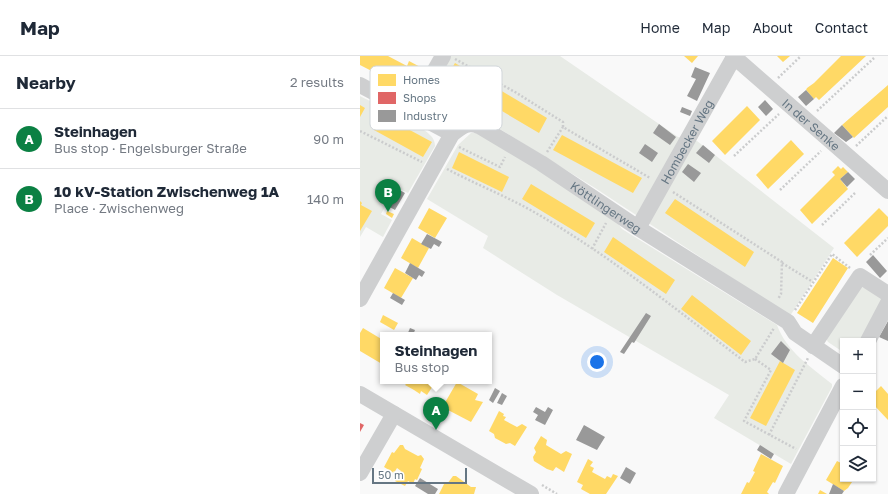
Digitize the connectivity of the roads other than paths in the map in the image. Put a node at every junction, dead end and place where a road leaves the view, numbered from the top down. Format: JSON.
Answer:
{"nodes":[{"id":1,"x":443,"y":56,"type":"edge"},
{"id":2,"x":734,"y":57,"type":"edge"},
{"id":3,"x":437,"y":66,"type":"edge"},
{"id":4,"x":360,"y":85,"type":"edge"},
{"id":5,"x":370,"y":90,"type":"edge"},
{"id":6,"x":445,"y":130,"type":"edge"},
{"id":7,"x":457,"y":130,"type":"edge"},
{"id":8,"x":484,"y":130,"type":"edge"},
{"id":9,"x":452,"y":134,"type":"junction"},
{"id":10,"x":888,"y":191,"type":"edge"},
{"id":11,"x":638,"y":228,"type":"junction"},
{"id":12,"x":888,"y":294,"type":"edge"},
{"id":13,"x":360,"y":299,"type":"edge"},
{"id":14,"x":888,"y":303,"type":"edge"},
{"id":15,"x":870,"y":338,"type":"edge"},
{"id":16,"x":813,"y":346,"type":"junction"},
{"id":17,"x":840,"y":364,"type":"edge"},
{"id":18,"x":840,"y":392,"type":"edge"},
{"id":19,"x":360,"y":394,"type":"edge"},
{"id":20,"x":394,"y":414,"type":"junction"},
{"id":21,"x":360,"y":473,"type":"edge"},
{"id":22,"x":531,"y":494,"type":"edge"},
{"id":23,"x":786,"y":494,"type":"edge"}],
"edges":[{"from":1,"to":3,"type":"street"},
{"from":2,"to":10,"type":"street","name":"In der Senke"},
{"from":2,"to":11,"type":"street","name":"Hombecker Weg"},
{"from":4,"to":5,"type":"street"},
{"from":6,"to":9,"type":"street"},
{"from":7,"to":9,"type":"street","name":"Köttlingerweg"},
{"from":8,"to":11,"type":"street","name":"Köttlingerweg"},
{"from":9,"to":13,"type":"street"},
{"from":11,"to":16,"type":"street","name":"Köttlingerweg"},
{"from":12,"to":16,"type":"street"},
{"from":14,"to":15,"type":"street"},
{"from":16,"to":17,"type":"street","name":"Köttlingerweg"},
{"from":18,"to":23,"type":"street"},
{"from":19,"to":20,"type":"street"},
{"from":20,"to":21,"type":"street"},
{"from":20,"to":22,"type":"street"}]}
